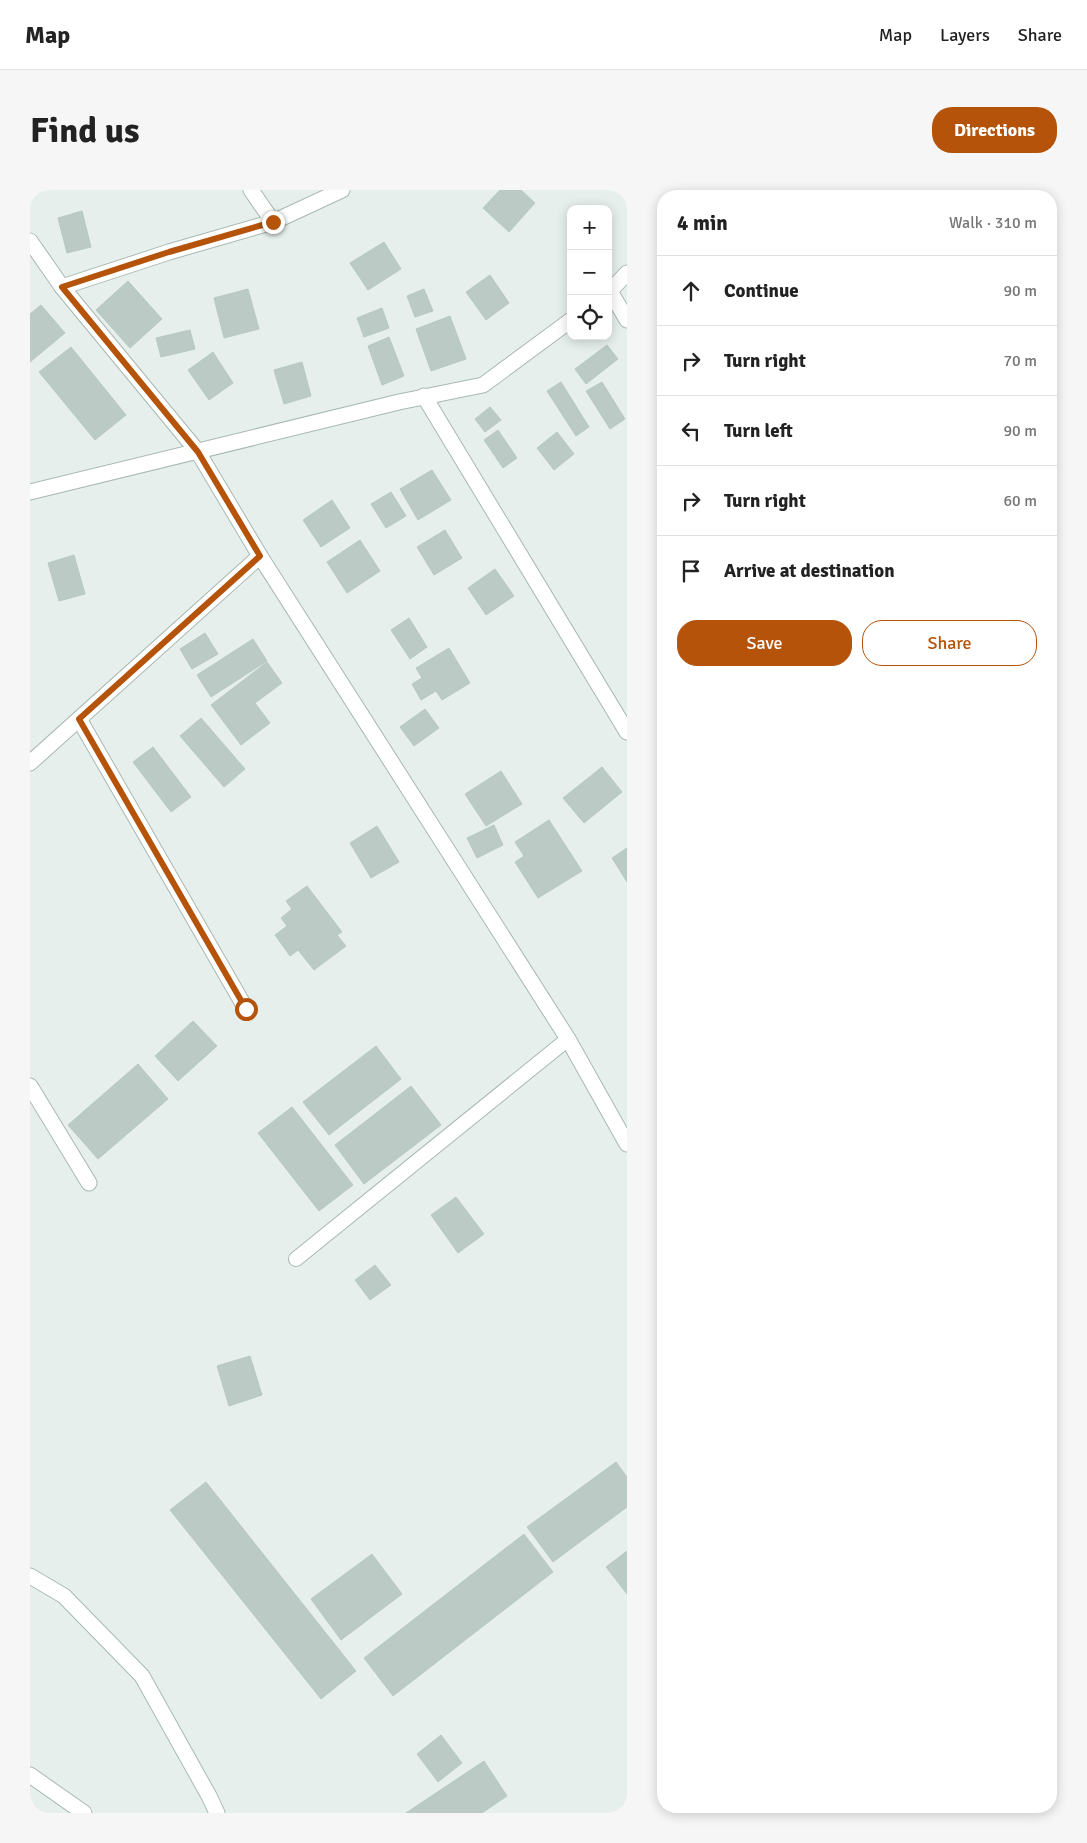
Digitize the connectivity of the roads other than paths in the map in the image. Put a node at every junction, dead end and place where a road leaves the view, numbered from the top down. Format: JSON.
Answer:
{"nodes":[{"id":1,"x":251,"y":190,"type":"edge"},
{"id":2,"x":342,"y":190,"type":"edge"},
{"id":3,"x":273,"y":222,"type":"junction"},
{"id":4,"x":30,"y":241,"type":"edge"},
{"id":5,"x":627,"y":273,"type":"edge"},
{"id":6,"x":62,"y":287,"type":"junction"},
{"id":7,"x":612,"y":289,"type":"edge"},
{"id":8,"x":611,"y":295,"type":"edge"},
{"id":9,"x":627,"y":320,"type":"edge"},
{"id":10,"x":567,"y":323,"type":"edge"},
{"id":11,"x":424,"y":396,"type":"junction"},
{"id":12,"x":198,"y":452,"type":"junction"},
{"id":13,"x":30,"y":492,"type":"edge"},
{"id":14,"x":260,"y":556,"type":"junction"},
{"id":15,"x":79,"y":719,"type":"junction"},
{"id":16,"x":627,"y":732,"type":"edge"},
{"id":17,"x":30,"y":763,"type":"edge"},
{"id":18,"x":246,"y":1009,"type":"dead end"},
{"id":19,"x":568,"y":1039,"type":"junction"},
{"id":20,"x":30,"y":1086,"type":"edge"},
{"id":21,"x":627,"y":1144,"type":"edge"},
{"id":22,"x":89,"y":1183,"type":"dead end"},
{"id":23,"x":296,"y":1259,"type":"dead end"},
{"id":24,"x":30,"y":1576,"type":"edge"},
{"id":25,"x":30,"y":1775,"type":"edge"},
{"id":26,"x":84,"y":1813,"type":"edge"},
{"id":27,"x":216,"y":1813,"type":"edge"}],
"edges":[{"from":1,"to":3,"type":"street"},
{"from":2,"to":3,"type":"street"},
{"from":3,"to":6,"type":"street"},
{"from":4,"to":6,"type":"street"},
{"from":5,"to":7,"type":"street"},
{"from":6,"to":12,"type":"street"},
{"from":8,"to":9,"type":"street"},
{"from":10,"to":11,"type":"street"},
{"from":11,"to":12,"type":"street"},
{"from":11,"to":16,"type":"street"},
{"from":12,"to":13,"type":"street"},
{"from":12,"to":14,"type":"street"},
{"from":14,"to":15,"type":"street"},
{"from":14,"to":19,"type":"street"},
{"from":15,"to":17,"type":"street"},
{"from":15,"to":18,"type":"street"},
{"from":19,"to":21,"type":"street"},
{"from":19,"to":23,"type":"lane"},
{"from":20,"to":22,"type":"street"},
{"from":24,"to":27,"type":"street"},
{"from":25,"to":26,"type":"street"}]}
